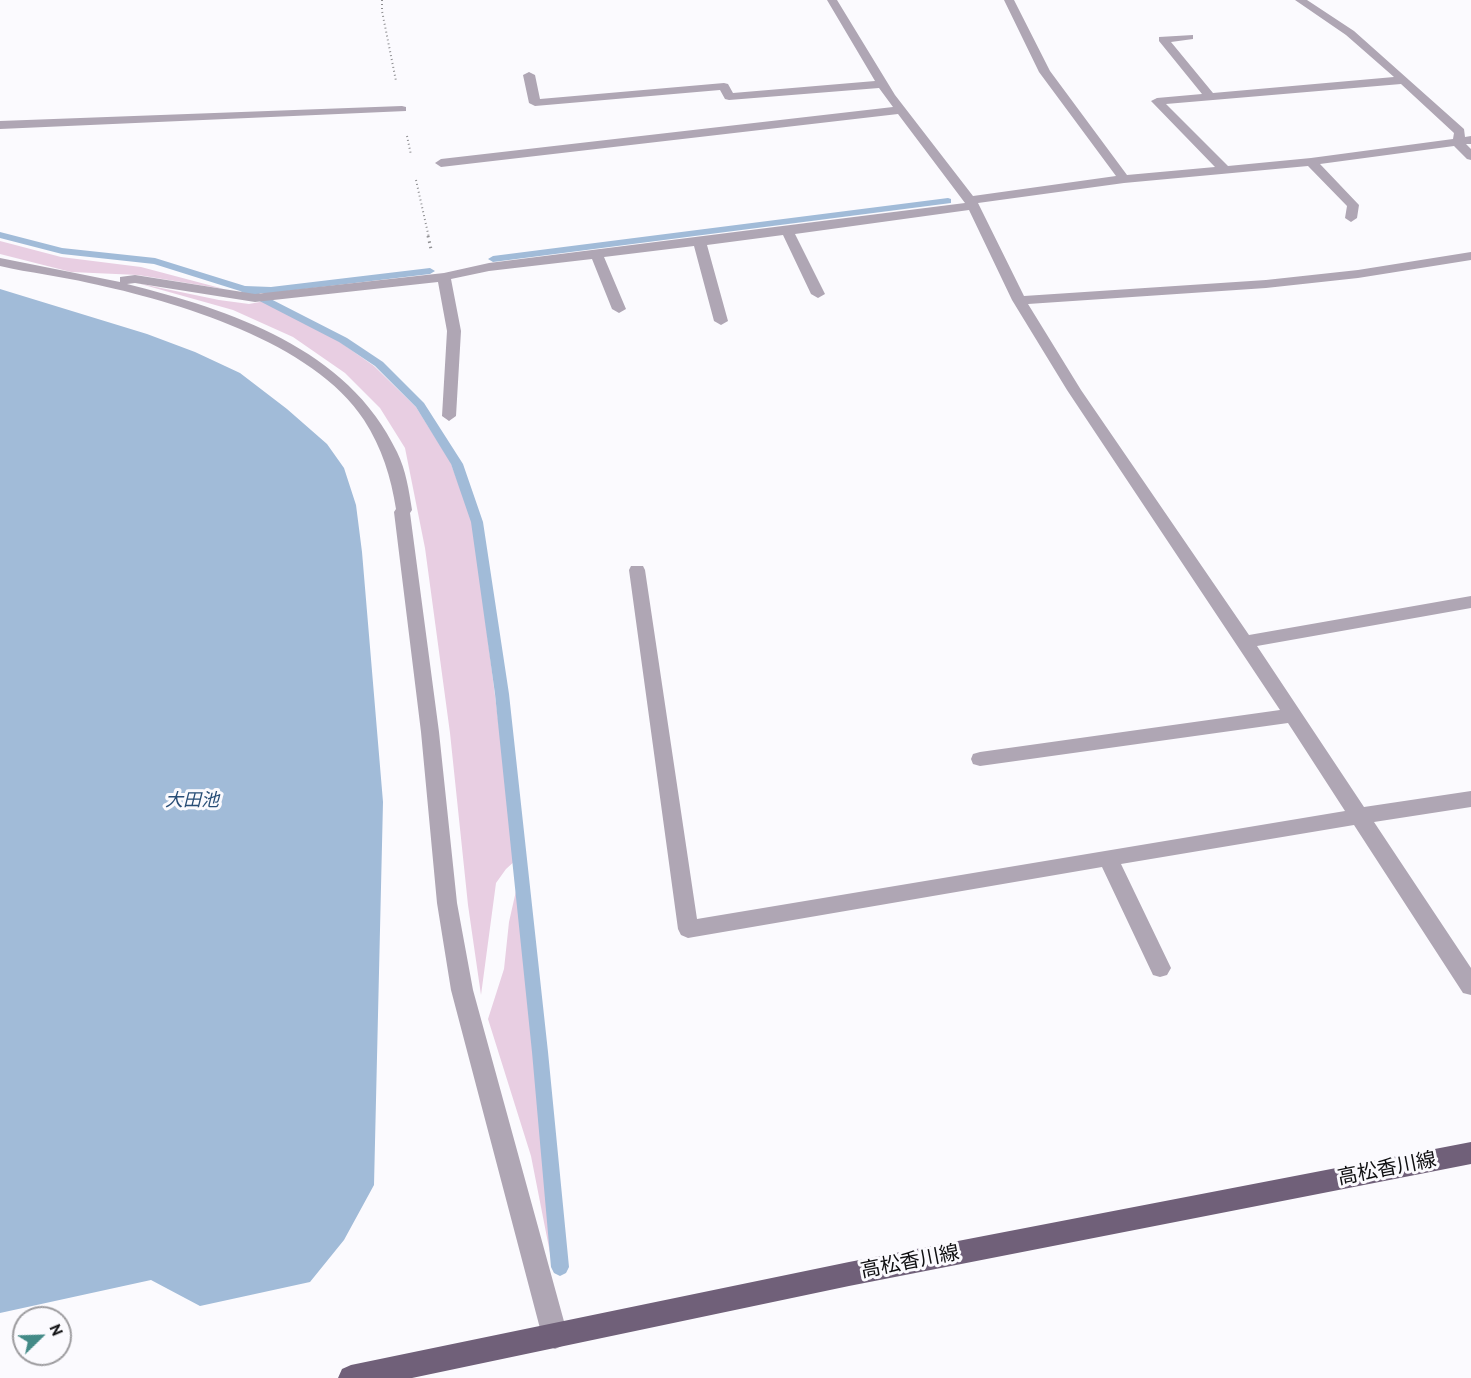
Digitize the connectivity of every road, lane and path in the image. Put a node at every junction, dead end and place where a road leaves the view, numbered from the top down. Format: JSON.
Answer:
{"nodes":[{"id":1,"x":382,"y":0,"type":"edge"},
{"id":2,"x":832,"y":0,"type":"edge"},
{"id":3,"x":1009,"y":0,"type":"edge"},
{"id":4,"x":1300,"y":0,"type":"edge"},
{"id":5,"x":1306,"y":0,"type":"edge"},
{"id":6,"x":1189,"y":37,"type":"dead end"},
{"id":7,"x":529,"y":75,"type":"dead end"},
{"id":8,"x":1404,"y":80,"type":"junction"},
{"id":9,"x":883,"y":84,"type":"junction"},
{"id":10,"x":1210,"y":96,"type":"junction"},
{"id":11,"x":402,"y":109,"type":"junction"},
{"id":12,"x":901,"y":110,"type":"junction"},
{"id":13,"x":0,"y":125,"type":"edge"},
{"id":14,"x":1465,"y":142,"type":"edge"},
{"id":15,"x":411,"y":155,"type":"dead end"},
{"id":16,"x":1471,"y":156,"type":"edge"},
{"id":17,"x":1311,"y":162,"type":"junction"},
{"id":18,"x":441,"y":163,"type":"dead end"},
{"id":19,"x":1225,"y":170,"type":"junction"},
{"id":20,"x":416,"y":179,"type":"dead end"},
{"id":21,"x":1124,"y":179,"type":"junction"},
{"id":22,"x":972,"y":203,"type":"junction"},
{"id":23,"x":1352,"y":218,"type":"dead end"},
{"id":24,"x":787,"y":231,"type":"junction"},
{"id":25,"x":699,"y":241,"type":"junction"},
{"id":26,"x":596,"y":253,"type":"junction"},
{"id":27,"x":1471,"y":256,"type":"edge"},
{"id":28,"x":0,"y":262,"type":"edge"},
{"id":29,"x":444,"y":277,"type":"junction"},
{"id":30,"x":102,"y":281,"type":"junction"},
{"id":31,"x":818,"y":294,"type":"dead end"},
{"id":32,"x":1019,"y":300,"type":"junction"},
{"id":33,"x":619,"y":309,"type":"dead end"},
{"id":34,"x":721,"y":321,"type":"dead end"},
{"id":35,"x":449,"y":416,"type":"dead end"},
{"id":36,"x":637,"y":570,"type":"dead end"},
{"id":37,"x":1471,"y":602,"type":"edge"},
{"id":38,"x":1245,"y":642,"type":"junction"},
{"id":39,"x":1293,"y":715,"type":"junction"},
{"id":40,"x":980,"y":759,"type":"dead end"},
{"id":41,"x":1471,"y":799,"type":"edge"},
{"id":42,"x":1359,"y":816,"type":"junction"},
{"id":43,"x":1108,"y":858,"type":"junction"},
{"id":44,"x":1160,"y":968,"type":"dead end"},
{"id":45,"x":1471,"y":986,"type":"edge"},
{"id":46,"x":1471,"y":1153,"type":"edge"},
{"id":47,"x":555,"y":1336,"type":"junction"},
{"id":48,"x":382,"y":1375,"type":"edge"},
{"id":49,"x":351,"y":1378,"type":"edge"}],
"edges":[{"from":1,"to":11,"type":"path"},
{"from":2,"to":9,"type":"street"},
{"from":3,"to":21,"type":"street"},
{"from":4,"to":5,"type":"street"},
{"from":4,"to":8,"type":"street"},
{"from":6,"to":10,"type":"street"},
{"from":7,"to":9,"type":"street"},
{"from":8,"to":10,"type":"street"},
{"from":8,"to":14,"type":"street"},
{"from":9,"to":12,"type":"street"},
{"from":10,"to":19,"type":"street"},
{"from":11,"to":13,"type":"street"},
{"from":11,"to":15,"type":"path"},
{"from":12,"to":18,"type":"street"},
{"from":12,"to":22,"type":"street"},
{"from":14,"to":16,"type":"street"},
{"from":14,"to":17,"type":"street"},
{"from":17,"to":19,"type":"street"},
{"from":17,"to":23,"type":"street"},
{"from":19,"to":21,"type":"street"},
{"from":20,"to":29,"type":"path"},
{"from":21,"to":22,"type":"street"},
{"from":22,"to":24,"type":"street"},
{"from":22,"to":32,"type":"street"},
{"from":24,"to":25,"type":"street"},
{"from":24,"to":31,"type":"street"},
{"from":25,"to":26,"type":"street"},
{"from":25,"to":34,"type":"street"},
{"from":26,"to":29,"type":"street"},
{"from":26,"to":33,"type":"street"},
{"from":27,"to":32,"type":"street"},
{"from":28,"to":30,"type":"street"},
{"from":29,"to":30,"type":"street"},
{"from":29,"to":35,"type":"street"},
{"from":30,"to":47,"type":"street"},
{"from":32,"to":38,"type":"street"},
{"from":36,"to":43,"type":"street"},
{"from":37,"to":38,"type":"street"},
{"from":38,"to":39,"type":"street"},
{"from":39,"to":40,"type":"street"},
{"from":39,"to":42,"type":"street"},
{"from":41,"to":42,"type":"street"},
{"from":42,"to":43,"type":"street"},
{"from":42,"to":45,"type":"street"},
{"from":43,"to":44,"type":"street"},
{"from":46,"to":47,"type":"main road","name":"高松香川線"},
{"from":47,"to":48,"type":"main road","name":"高松香川線"},
{"from":48,"to":49,"type":"main road","name":"高松香川線"}]}
